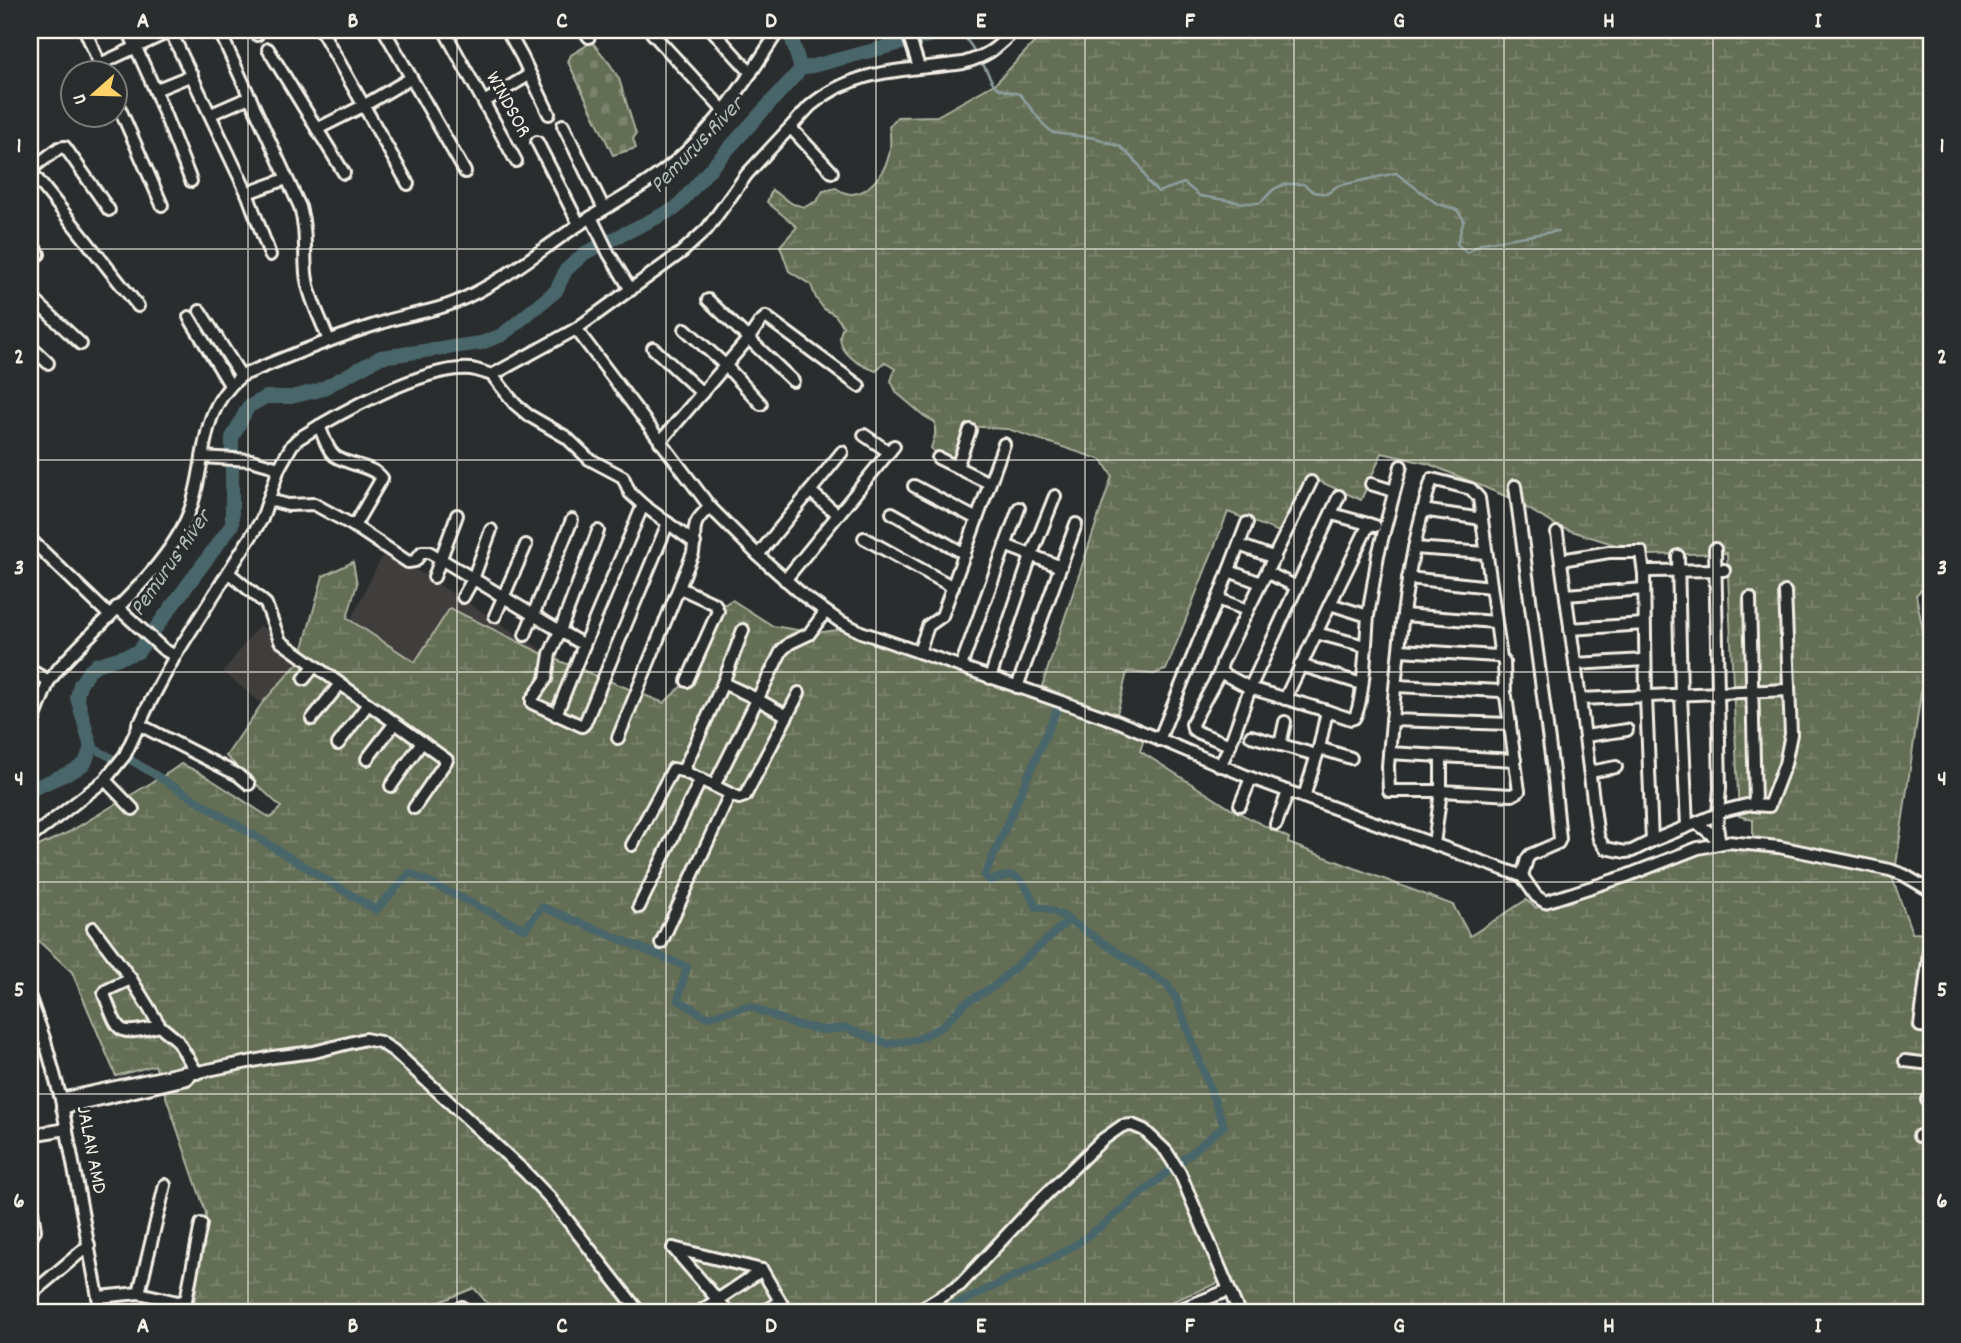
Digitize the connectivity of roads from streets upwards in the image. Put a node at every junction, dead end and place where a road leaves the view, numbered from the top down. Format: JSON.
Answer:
{"nodes":[{"id":1,"x":85,"y":30,"type":"edge"},
{"id":2,"x":128,"y":30,"type":"edge"},
{"id":3,"x":171,"y":30,"type":"edge"},
{"id":4,"x":219,"y":30,"type":"edge"},
{"id":5,"x":321,"y":30,"type":"edge"},
{"id":6,"x":384,"y":30,"type":"edge"},
{"id":7,"x":444,"y":30,"type":"edge"},
{"id":8,"x":507,"y":30,"type":"edge"},
{"id":9,"x":712,"y":30,"type":"edge"},
{"id":10,"x":779,"y":30,"type":"edge"},
{"id":11,"x":907,"y":30,"type":"edge"},
{"id":12,"x":1015,"y":30,"type":"edge"},
{"id":13,"x":652,"y":33,"type":"dead end"},
{"id":14,"x":136,"y":48,"type":"junction"},
{"id":15,"x":268,"y":49,"type":"dead end"},
{"id":16,"x":98,"y":60,"type":"edge"},
{"id":17,"x":117,"y":60,"type":"edge"},
{"id":18,"x":919,"y":67,"type":"junction"},
{"id":19,"x":751,"y":73,"type":"junction"},
{"id":20,"x":192,"y":75,"type":"junction"},
{"id":21,"x":529,"y":75,"type":"junction"},
{"id":22,"x":411,"y":78,"type":"junction"},
{"id":23,"x":155,"y":90,"type":"junction"},
{"id":24,"x":250,"y":97,"type":"junction"},
{"id":25,"x":484,"y":102,"type":"junction"},
{"id":26,"x":365,"y":106,"type":"junction"},
{"id":27,"x":724,"y":111,"type":"junction"},
{"id":28,"x":211,"y":114,"type":"junction"},
{"id":29,"x":549,"y":114,"type":"dead end"},
{"id":30,"x":563,"y":125,"type":"dead end"},
{"id":31,"x":791,"y":128,"type":"junction"},
{"id":32,"x":317,"y":129,"type":"junction"},
{"id":33,"x":129,"y":130,"type":"edge"},
{"id":34,"x":537,"y":142,"type":"dead end"},
{"id":35,"x":516,"y":162,"type":"dead end"},
{"id":36,"x":30,"y":170,"type":"edge"},
{"id":37,"x":465,"y":172,"type":"dead end"},
{"id":38,"x":832,"y":172,"type":"dead end"},
{"id":39,"x":344,"y":173,"type":"dead end"},
{"id":40,"x":286,"y":179,"type":"junction"},
{"id":41,"x":191,"y":181,"type":"dead end"},
{"id":42,"x":408,"y":184,"type":"dead end"},
{"id":43,"x":247,"y":193,"type":"junction"},
{"id":44,"x":162,"y":205,"type":"dead end"},
{"id":45,"x":604,"y":209,"type":"junction"},
{"id":46,"x":109,"y":210,"type":"dead end"},
{"id":47,"x":591,"y":217,"type":"junction"},
{"id":48,"x":579,"y":224,"type":"junction"},
{"id":49,"x":30,"y":242,"type":"edge"},
{"id":50,"x":39,"y":254,"type":"dead end"},
{"id":51,"x":270,"y":255,"type":"dead end"},
{"id":52,"x":631,"y":290,"type":"junction"},
{"id":53,"x":30,"y":296,"type":"edge"},
{"id":54,"x":708,"y":300,"type":"dead end"},
{"id":55,"x":138,"y":306,"type":"dead end"},
{"id":56,"x":200,"y":311,"type":"dead end"},
{"id":57,"x":189,"y":317,"type":"dead end"},
{"id":58,"x":576,"y":329,"type":"junction"},
{"id":59,"x":685,"y":329,"type":"dead end"},
{"id":60,"x":749,"y":338,"type":"junction"},
{"id":61,"x":329,"y":341,"type":"junction"},
{"id":62,"x":81,"y":344,"type":"dead end"},
{"id":63,"x":30,"y":346,"type":"edge"},
{"id":64,"x":653,"y":348,"type":"dead end"},
{"id":65,"x":48,"y":363,"type":"dead end"},
{"id":66,"x":725,"y":365,"type":"junction"},
{"id":67,"x":492,"y":375,"type":"junction"},
{"id":68,"x":241,"y":376,"type":"junction"},
{"id":69,"x":793,"y":382,"type":"dead end"},
{"id":70,"x":230,"y":384,"type":"junction"},
{"id":71,"x":859,"y":386,"type":"dead end"},
{"id":72,"x":702,"y":393,"type":"junction"},
{"id":73,"x":761,"y":404,"type":"dead end"},
{"id":74,"x":319,"y":426,"type":"junction"},
{"id":75,"x":970,"y":430,"type":"dead end"},
{"id":76,"x":864,"y":435,"type":"dead end"},
{"id":77,"x":660,"y":442,"type":"junction"},
{"id":78,"x":1004,"y":444,"type":"dead end"},
{"id":79,"x":842,"y":452,"type":"dead end"},
{"id":80,"x":202,"y":457,"type":"junction"},
{"id":81,"x":938,"y":458,"type":"dead end"},
{"id":82,"x":1401,"y":466,"type":"dead end"},
{"id":83,"x":957,"y":467,"type":"junction"},
{"id":84,"x":279,"y":468,"type":"junction"},
{"id":85,"x":1311,"y":482,"type":"dead end"},
{"id":86,"x":989,"y":483,"type":"junction"},
{"id":87,"x":1371,"y":484,"type":"dead end"},
{"id":88,"x":914,"y":486,"type":"dead end"},
{"id":89,"x":1515,"y":486,"type":"dead end"},
{"id":90,"x":810,"y":491,"type":"junction"},
{"id":91,"x":1394,"y":491,"type":"junction"},
{"id":92,"x":1055,"y":495,"type":"dead end"},
{"id":93,"x":1339,"y":496,"type":"dead end"},
{"id":94,"x":269,"y":500,"type":"junction"},
{"id":95,"x":643,"y":505,"type":"junction"},
{"id":96,"x":710,"y":507,"type":"junction"},
{"id":97,"x":1019,"y":508,"type":"dead end"},
{"id":98,"x":1422,"y":510,"type":"junction"},
{"id":99,"x":892,"y":513,"type":"dead end"},
{"id":100,"x":1332,"y":513,"type":"junction"},
{"id":101,"x":457,"y":514,"type":"dead end"},
{"id":102,"x":838,"y":515,"type":"junction"},
{"id":103,"x":977,"y":519,"type":"junction"},
{"id":104,"x":1482,"y":519,"type":"junction"},
{"id":105,"x":572,"y":520,"type":"dead end"},
{"id":106,"x":668,"y":523,"type":"junction"},
{"id":107,"x":1247,"y":523,"type":"dead end"},
{"id":108,"x":1076,"y":524,"type":"dead end"},
{"id":109,"x":1369,"y":524,"type":"junction"},
{"id":110,"x":354,"y":526,"type":"junction"},
{"id":111,"x":1384,"y":528,"type":"junction"},
{"id":112,"x":491,"y":530,"type":"dead end"},
{"id":113,"x":598,"y":531,"type":"dead end"},
{"id":114,"x":1557,"y":533,"type":"dead end"},
{"id":115,"x":694,"y":537,"type":"junction"},
{"id":116,"x":864,"y":538,"type":"dead end"},
{"id":117,"x":30,"y":539,"type":"edge"},
{"id":118,"x":526,"y":545,"type":"dead end"},
{"id":119,"x":1005,"y":545,"type":"junction"},
{"id":120,"x":1239,"y":545,"type":"junction"},
{"id":121,"x":1414,"y":548,"type":"junction"},
{"id":122,"x":1715,"y":549,"type":"dead end"},
{"id":123,"x":1486,"y":553,"type":"junction"},
{"id":124,"x":965,"y":554,"type":"junction"},
{"id":125,"x":758,"y":555,"type":"junction"},
{"id":126,"x":1031,"y":556,"type":"junction"},
{"id":127,"x":1678,"y":556,"type":"dead end"},
{"id":128,"x":1275,"y":558,"type":"junction"},
{"id":129,"x":442,"y":560,"type":"junction"},
{"id":130,"x":1561,"y":560,"type":"junction"},
{"id":131,"x":1060,"y":567,"type":"junction"},
{"id":132,"x":1720,"y":570,"type":"junction"},
{"id":133,"x":1229,"y":571,"type":"junction"},
{"id":134,"x":1679,"y":571,"type":"junction"},
{"id":135,"x":229,"y":573,"type":"junction"},
{"id":136,"x":1268,"y":573,"type":"junction"},
{"id":137,"x":1644,"y":574,"type":"junction"},
{"id":138,"x":435,"y":577,"type":"dead end"},
{"id":139,"x":1408,"y":578,"type":"junction"},
{"id":140,"x":473,"y":579,"type":"junction"},
{"id":141,"x":785,"y":580,"type":"junction"},
{"id":142,"x":1261,"y":583,"type":"junction"},
{"id":143,"x":953,"y":587,"type":"junction"},
{"id":144,"x":1297,"y":587,"type":"junction"},
{"id":145,"x":1490,"y":587,"type":"junction"},
{"id":146,"x":680,"y":588,"type":"junction"},
{"id":147,"x":1644,"y":589,"type":"junction"},
{"id":148,"x":1785,"y":592,"type":"dead end"},
{"id":149,"x":1566,"y":595,"type":"junction"},
{"id":150,"x":463,"y":597,"type":"dead end"},
{"id":151,"x":1750,"y":597,"type":"dead end"},
{"id":152,"x":504,"y":598,"type":"junction"},
{"id":153,"x":1218,"y":599,"type":"junction"},
{"id":154,"x":1330,"y":604,"type":"junction"},
{"id":155,"x":1247,"y":610,"type":"junction"},
{"id":156,"x":113,"y":611,"type":"junction"},
{"id":157,"x":825,"y":612,"type":"junction"},
{"id":158,"x":533,"y":615,"type":"junction"},
{"id":159,"x":1403,"y":615,"type":"junction"},
{"id":160,"x":495,"y":616,"type":"dead end"},
{"id":161,"x":1368,"y":616,"type":"junction"},
{"id":162,"x":1495,"y":622,"type":"junction"},
{"id":163,"x":1644,"y":624,"type":"junction"},
{"id":164,"x":1570,"y":629,"type":"junction"},
{"id":165,"x":743,"y":630,"type":"dead end"},
{"id":166,"x":560,"y":631,"type":"junction"},
{"id":167,"x":1316,"y":633,"type":"junction"},
{"id":168,"x":526,"y":635,"type":"dead end"},
{"id":169,"x":584,"y":645,"type":"junction"},
{"id":170,"x":1365,"y":646,"type":"junction"},
{"id":171,"x":1399,"y":650,"type":"junction"},
{"id":172,"x":919,"y":652,"type":"junction"},
{"id":173,"x":175,"y":656,"type":"junction"},
{"id":174,"x":1501,"y":658,"type":"junction"},
{"id":175,"x":1645,"y":660,"type":"junction"},
{"id":176,"x":1575,"y":664,"type":"junction"},
{"id":177,"x":1300,"y":665,"type":"junction"},
{"id":178,"x":314,"y":666,"type":"junction"},
{"id":179,"x":961,"y":666,"type":"junction"},
{"id":180,"x":30,"y":670,"type":"edge"},
{"id":181,"x":1220,"y":672,"type":"junction"},
{"id":182,"x":990,"y":678,"type":"junction"},
{"id":183,"x":304,"y":679,"type":"dead end"},
{"id":184,"x":49,"y":681,"type":"junction"},
{"id":185,"x":687,"y":681,"type":"dead end"},
{"id":186,"x":723,"y":683,"type":"junction"},
{"id":187,"x":340,"y":684,"type":"junction"},
{"id":188,"x":1362,"y":684,"type":"junction"},
{"id":189,"x":1396,"y":686,"type":"junction"},
{"id":190,"x":1017,"y":687,"type":"junction"},
{"id":191,"x":1250,"y":688,"type":"junction"},
{"id":192,"x":1789,"y":690,"type":"junction"},
{"id":193,"x":799,"y":692,"type":"dead end"},
{"id":194,"x":1752,"y":692,"type":"junction"},
{"id":195,"x":1719,"y":693,"type":"junction"},
{"id":196,"x":1505,"y":694,"type":"junction"},
{"id":197,"x":1681,"y":695,"type":"junction"},
{"id":198,"x":1646,"y":697,"type":"junction"},
{"id":199,"x":757,"y":699,"type":"junction"},
{"id":200,"x":1285,"y":699,"type":"junction"},
{"id":201,"x":1580,"y":699,"type":"junction"},
{"id":202,"x":368,"y":704,"type":"junction"},
{"id":203,"x":1327,"y":711,"type":"junction"},
{"id":204,"x":556,"y":715,"type":"junction"},
{"id":205,"x":787,"y":716,"type":"junction"},
{"id":206,"x":312,"y":719,"type":"dead end"},
{"id":207,"x":1392,"y":720,"type":"junction"},
{"id":208,"x":1285,"y":722,"type":"dead end"},
{"id":209,"x":395,"y":723,"type":"junction"},
{"id":210,"x":138,"y":724,"type":"junction"},
{"id":211,"x":1510,"y":724,"type":"junction"},
{"id":212,"x":30,"y":729,"type":"edge"},
{"id":213,"x":1627,"y":730,"type":"dead end"},
{"id":214,"x":1251,"y":736,"type":"dead end"},
{"id":215,"x":1585,"y":736,"type":"junction"},
{"id":216,"x":618,"y":738,"type":"dead end"},
{"id":217,"x":1159,"y":740,"type":"junction"},
{"id":218,"x":422,"y":742,"type":"junction"},
{"id":219,"x":338,"y":744,"type":"dead end"},
{"id":220,"x":1230,"y":745,"type":"junction"},
{"id":221,"x":1280,"y":745,"type":"junction"},
{"id":222,"x":1317,"y":751,"type":"junction"},
{"id":223,"x":1389,"y":753,"type":"junction"},
{"id":224,"x":1441,"y":756,"type":"junction"},
{"id":225,"x":1352,"y":758,"type":"dead end"},
{"id":226,"x":367,"y":759,"type":"dead end"},
{"id":227,"x":1515,"y":760,"type":"junction"},
{"id":228,"x":1220,"y":766,"type":"junction"},
{"id":229,"x":1616,"y":767,"type":"dead end"},
{"id":230,"x":683,"y":771,"type":"junction"},
{"id":231,"x":1590,"y":772,"type":"junction"},
{"id":232,"x":1251,"y":778,"type":"junction"},
{"id":233,"x":701,"y":779,"type":"junction"},
{"id":234,"x":105,"y":780,"type":"junction"},
{"id":235,"x":249,"y":784,"type":"dead end"},
{"id":236,"x":391,"y":786,"type":"dead end"},
{"id":237,"x":714,"y":786,"type":"junction"},
{"id":238,"x":1441,"y":791,"type":"junction"},
{"id":239,"x":1288,"y":792,"type":"junction"},
{"id":240,"x":730,"y":794,"type":"junction"},
{"id":241,"x":1304,"y":797,"type":"junction"},
{"id":242,"x":1240,"y":805,"type":"dead end"},
{"id":243,"x":1753,"y":805,"type":"junction"},
{"id":244,"x":415,"y":808,"type":"dead end"},
{"id":245,"x":133,"y":809,"type":"dead end"},
{"id":246,"x":1718,"y":813,"type":"junction"},
{"id":247,"x":1276,"y":824,"type":"dead end"},
{"id":248,"x":1692,"y":824,"type":"junction"},
{"id":249,"x":30,"y":838,"type":"edge"},
{"id":250,"x":1652,"y":841,"type":"junction"},
{"id":251,"x":1720,"y":842,"type":"junction"},
{"id":252,"x":1434,"y":844,"type":"junction"},
{"id":253,"x":632,"y":845,"type":"dead end"},
{"id":254,"x":1522,"y":876,"type":"junction"},
{"id":255,"x":1931,"y":891,"type":"edge"},
{"id":256,"x":639,"y":907,"type":"dead end"},
{"id":257,"x":93,"y":928,"type":"dead end"},
{"id":258,"x":1931,"y":938,"type":"edge"},
{"id":259,"x":661,"y":943,"type":"dead end"},
{"id":260,"x":131,"y":979,"type":"junction"},
{"id":261,"x":30,"y":998,"type":"edge"},
{"id":262,"x":160,"y":1026,"type":"junction"},
{"id":263,"x":1931,"y":1027,"type":"edge"},
{"id":264,"x":1905,"y":1061,"type":"dead end"},
{"id":265,"x":1931,"y":1064,"type":"edge"},
{"id":266,"x":195,"y":1073,"type":"junction"},
{"id":267,"x":61,"y":1104,"type":"junction"},
{"id":268,"x":67,"y":1129,"type":"junction"},
{"id":269,"x":30,"y":1135,"type":"edge"},
{"id":270,"x":1919,"y":1136,"type":"dead end"},
{"id":271,"x":1931,"y":1137,"type":"edge"},
{"id":272,"x":165,"y":1185,"type":"dead end"},
{"id":273,"x":30,"y":1198,"type":"edge"},
{"id":274,"x":201,"y":1224,"type":"dead end"},
{"id":275,"x":30,"y":1240,"type":"edge"},
{"id":276,"x":89,"y":1245,"type":"junction"},
{"id":277,"x":762,"y":1270,"type":"junction"},
{"id":278,"x":1229,"y":1290,"type":"junction"},
{"id":279,"x":139,"y":1293,"type":"junction"},
{"id":280,"x":30,"y":1295,"type":"edge"},
{"id":281,"x":99,"y":1297,"type":"junction"},
{"id":282,"x":718,"y":1300,"type":"junction"},
{"id":283,"x":780,"y":1302,"type":"junction"},
{"id":284,"x":98,"y":1313,"type":"edge"},
{"id":285,"x":640,"y":1313,"type":"edge"},
{"id":286,"x":698,"y":1313,"type":"edge"},
{"id":287,"x":729,"y":1313,"type":"edge"},
{"id":288,"x":761,"y":1313,"type":"edge"},
{"id":289,"x":787,"y":1313,"type":"edge"},
{"id":290,"x":914,"y":1313,"type":"edge"},
{"id":291,"x":1171,"y":1313,"type":"edge"},
{"id":292,"x":1239,"y":1313,"type":"edge"}],
"edges":[{"from":1,"to":16,"type":"street"},
{"from":2,"to":14,"type":"street"},
{"from":3,"to":14,"type":"street"},
{"from":3,"to":20,"type":"street"},
{"from":4,"to":24,"type":"street"},
{"from":5,"to":26,"type":"street"},
{"from":6,"to":22,"type":"street"},
{"from":7,"to":25,"type":"street","name":"WINDSOR"},
{"from":8,"to":21,"type":"street"},
{"from":9,"to":19,"type":"street"},
{"from":10,"to":19,"type":"street"},
{"from":11,"to":18,"type":"street"},
{"from":12,"to":18,"type":"street"},
{"from":13,"to":27,"type":"street"},
{"from":14,"to":17,"type":"street"},
{"from":14,"to":23,"type":"street"},
{"from":15,"to":32,"type":"street"},
{"from":18,"to":31,"type":"street"},
{"from":19,"to":27,"type":"street"},
{"from":20,"to":23,"type":"street"},
{"from":20,"to":28,"type":"street"},
{"from":21,"to":25,"type":"street"},
{"from":21,"to":29,"type":"street"},
{"from":22,"to":26,"type":"street"},
{"from":22,"to":37,"type":"street"},
{"from":23,"to":41,"type":"street"},
{"from":24,"to":28,"type":"street"},
{"from":24,"to":40,"type":"street"},
{"from":25,"to":35,"type":"street","name":"WINDSOR"},
{"from":26,"to":32,"type":"street"},
{"from":26,"to":42,"type":"street"},
{"from":27,"to":45,"type":"street"},
{"from":28,"to":43,"type":"street"},
{"from":30,"to":45,"type":"street"},
{"from":31,"to":38,"type":"street"},
{"from":31,"to":52,"type":"street"},
{"from":32,"to":39,"type":"street"},
{"from":33,"to":44,"type":"street"},
{"from":34,"to":48,"type":"street"},
{"from":36,"to":46,"type":"street"},
{"from":36,"to":55,"type":"street"},
{"from":40,"to":43,"type":"street"},
{"from":40,"to":61,"type":"street"},
{"from":43,"to":51,"type":"street"},
{"from":45,"to":47,"type":"street"},
{"from":47,"to":48,"type":"street"},
{"from":47,"to":52,"type":"street"},
{"from":48,"to":61,"type":"street"},
{"from":49,"to":50,"type":"street"},
{"from":52,"to":58,"type":"street"},
{"from":53,"to":62,"type":"street"},
{"from":54,"to":60,"type":"street"},
{"from":56,"to":68,"type":"street"},
{"from":57,"to":70,"type":"street"},
{"from":58,"to":67,"type":"street"},
{"from":58,"to":77,"type":"street"},
{"from":59,"to":66,"type":"street"},
{"from":60,"to":66,"type":"street"},
{"from":60,"to":69,"type":"street"},
{"from":60,"to":71,"type":"street"},
{"from":61,"to":68,"type":"street"},
{"from":63,"to":65,"type":"street"},
{"from":64,"to":72,"type":"street"},
{"from":66,"to":72,"type":"street"},
{"from":66,"to":73,"type":"street"},
{"from":67,"to":74,"type":"street"},
{"from":67,"to":95,"type":"street"},
{"from":68,"to":70,"type":"street"},
{"from":70,"to":80,"type":"street"},
{"from":72,"to":77,"type":"street"},
{"from":74,"to":84,"type":"street"},
{"from":74,"to":110,"type":"street"},
{"from":75,"to":83,"type":"street"},
{"from":76,"to":102,"type":"street"},
{"from":77,"to":96,"type":"street"},
{"from":78,"to":86,"type":"street"},
{"from":79,"to":90,"type":"street"},
{"from":80,"to":84,"type":"street"},
{"from":80,"to":156,"type":"street"},
{"from":81,"to":83,"type":"street"},
{"from":82,"to":91,"type":"street"},
{"from":83,"to":86,"type":"street"},
{"from":84,"to":94,"type":"street"},
{"from":85,"to":128,"type":"street"},
{"from":86,"to":103,"type":"street"},
{"from":87,"to":91,"type":"street"},
{"from":88,"to":103,"type":"street"},
{"from":89,"to":254,"type":"street"},
{"from":90,"to":102,"type":"street"},
{"from":90,"to":125,"type":"street"},
{"from":91,"to":111,"type":"street"},
{"from":92,"to":126,"type":"street"},
{"from":93,"to":100,"type":"street"},
{"from":94,"to":110,"type":"street"},
{"from":94,"to":135,"type":"street"},
{"from":95,"to":106,"type":"street"},
{"from":95,"to":169,"type":"street"},
{"from":96,"to":115,"type":"street"},
{"from":96,"to":125,"type":"street"},
{"from":97,"to":119,"type":"street"},
{"from":98,"to":104,"type":"street"},
{"from":98,"to":104,"type":"street"},
{"from":98,"to":121,"type":"street"},
{"from":99,"to":124,"type":"street"},
{"from":100,"to":109,"type":"street"},
{"from":100,"to":144,"type":"street"},
{"from":101,"to":129,"type":"street"},
{"from":102,"to":141,"type":"street"},
{"from":103,"to":124,"type":"street"},
{"from":104,"to":123,"type":"street"},
{"from":105,"to":158,"type":"street"},
{"from":106,"to":115,"type":"street"},
{"from":106,"to":204,"type":"street"},
{"from":107,"to":120,"type":"street"},
{"from":108,"to":131,"type":"street"},
{"from":109,"to":111,"type":"street"},
{"from":109,"to":154,"type":"street"},
{"from":110,"to":129,"type":"street"},
{"from":111,"to":161,"type":"street"},
{"from":112,"to":140,"type":"street"},
{"from":113,"to":166,"type":"street"},
{"from":114,"to":130,"type":"street"},
{"from":115,"to":146,"type":"street"},
{"from":116,"to":143,"type":"street"},
{"from":117,"to":156,"type":"street"},
{"from":118,"to":152,"type":"street"},
{"from":119,"to":126,"type":"street"},
{"from":119,"to":179,"type":"street"},
{"from":120,"to":128,"type":"street"},
{"from":120,"to":133,"type":"street"},
{"from":121,"to":123,"type":"street"},
{"from":121,"to":139,"type":"street"},
{"from":122,"to":132,"type":"street"},
{"from":123,"to":145,"type":"street"},
{"from":124,"to":143,"type":"street"},
{"from":125,"to":141,"type":"street"},
{"from":126,"to":131,"type":"street"},
{"from":126,"to":182,"type":"street"},
{"from":127,"to":134,"type":"street"},
{"from":128,"to":136,"type":"street"},
{"from":129,"to":138,"type":"street"},
{"from":129,"to":140,"type":"street"},
{"from":130,"to":137,"type":"street"},
{"from":130,"to":149,"type":"street"},
{"from":131,"to":190,"type":"street"},
{"from":132,"to":134,"type":"street"},
{"from":132,"to":195,"type":"street"},
{"from":133,"to":142,"type":"street"},
{"from":133,"to":153,"type":"street"},
{"from":134,"to":137,"type":"street"},
{"from":134,"to":197,"type":"street"},
{"from":135,"to":173,"type":"street"},
{"from":135,"to":178,"type":"street"},
{"from":136,"to":142,"type":"street"},
{"from":136,"to":144,"type":"street"},
{"from":137,"to":147,"type":"street"},
{"from":139,"to":145,"type":"street"},
{"from":139,"to":159,"type":"street"},
{"from":140,"to":150,"type":"street"},
{"from":140,"to":152,"type":"street"},
{"from":141,"to":157,"type":"street"},
{"from":142,"to":155,"type":"street"},
{"from":143,"to":172,"type":"street"},
{"from":144,"to":191,"type":"street"},
{"from":145,"to":162,"type":"street"},
{"from":146,"to":185,"type":"street"},
{"from":146,"to":216,"type":"street"},
{"from":147,"to":149,"type":"street"},
{"from":147,"to":163,"type":"street"},
{"from":148,"to":192,"type":"street"},
{"from":149,"to":164,"type":"street"},
{"from":151,"to":194,"type":"street"},
{"from":152,"to":158,"type":"street"},
{"from":152,"to":160,"type":"street"},
{"from":153,"to":155,"type":"street"},
{"from":153,"to":217,"type":"street"},
{"from":154,"to":161,"type":"street"},
{"from":154,"to":167,"type":"street"},
{"from":155,"to":181,"type":"street"},
{"from":156,"to":173,"type":"street"},
{"from":156,"to":184,"type":"street"},
{"from":157,"to":172,"type":"street"},
{"from":157,"to":199,"type":"street"},
{"from":158,"to":166,"type":"street"},
{"from":158,"to":168,"type":"street"},
{"from":159,"to":162,"type":"street"},
{"from":159,"to":171,"type":"street"},
{"from":161,"to":170,"type":"street"},
{"from":162,"to":174,"type":"street"},
{"from":163,"to":164,"type":"street"},
{"from":163,"to":175,"type":"street"},
{"from":164,"to":176,"type":"street"},
{"from":165,"to":186,"type":"street"},
{"from":166,"to":169,"type":"street"},
{"from":166,"to":204,"type":"street"},
{"from":167,"to":170,"type":"street"},
{"from":167,"to":177,"type":"street"},
{"from":169,"to":204,"type":"street"},
{"from":170,"to":188,"type":"street"},
{"from":171,"to":174,"type":"street"},
{"from":171,"to":189,"type":"street"},
{"from":172,"to":179,"type":"street"},
{"from":173,"to":210,"type":"street"},
{"from":174,"to":196,"type":"street"},
{"from":175,"to":176,"type":"street"},
{"from":175,"to":198,"type":"street"},
{"from":176,"to":201,"type":"street"},
{"from":177,"to":188,"type":"street"},
{"from":177,"to":200,"type":"street"},
{"from":178,"to":183,"type":"street"},
{"from":178,"to":187,"type":"street"},
{"from":179,"to":182,"type":"street"},
{"from":180,"to":184,"type":"street"},
{"from":181,"to":191,"type":"street"},
{"from":181,"to":220,"type":"street"},
{"from":182,"to":190,"type":"street"},
{"from":184,"to":212,"type":"street"},
{"from":186,"to":199,"type":"street"},
{"from":186,"to":230,"type":"street"},
{"from":187,"to":202,"type":"street"},
{"from":187,"to":206,"type":"street"},
{"from":188,"to":203,"type":"street"},
{"from":189,"to":196,"type":"street"},
{"from":189,"to":207,"type":"street"},
{"from":190,"to":217,"type":"street"},
{"from":191,"to":200,"type":"street"},
{"from":191,"to":220,"type":"street"},
{"from":192,"to":194,"type":"street"},
{"from":192,"to":243,"type":"street"},
{"from":193,"to":205,"type":"street"},
{"from":194,"to":195,"type":"street"},
{"from":194,"to":243,"type":"street"},
{"from":195,"to":197,"type":"street"},
{"from":195,"to":246,"type":"street"},
{"from":196,"to":211,"type":"street"},
{"from":197,"to":198,"type":"street"},
{"from":197,"to":248,"type":"street"},
{"from":198,"to":201,"type":"street"},
{"from":198,"to":250,"type":"street"},
{"from":199,"to":205,"type":"street"},
{"from":199,"to":237,"type":"street"},
{"from":200,"to":203,"type":"street"},
{"from":201,"to":215,"type":"street"},
{"from":202,"to":209,"type":"street"},
{"from":202,"to":219,"type":"street"},
{"from":203,"to":222,"type":"street"},
{"from":205,"to":240,"type":"street"},
{"from":207,"to":211,"type":"street"},
{"from":207,"to":223,"type":"street"},
{"from":208,"to":221,"type":"street"},
{"from":209,"to":218,"type":"street"},
{"from":209,"to":226,"type":"street"},
{"from":210,"to":234,"type":"street"},
{"from":210,"to":235,"type":"street"},
{"from":211,"to":227,"type":"street"},
{"from":213,"to":215,"type":"street"},
{"from":214,"to":221,"type":"street"},
{"from":215,"to":231,"type":"street"},
{"from":217,"to":228,"type":"street"},
{"from":218,"to":236,"type":"street"},
{"from":218,"to":244,"type":"street"},
{"from":220,"to":228,"type":"street"},
{"from":221,"to":222,"type":"street"},
{"from":222,"to":225,"type":"street"},
{"from":222,"to":241,"type":"street"},
{"from":223,"to":224,"type":"street"},
{"from":223,"to":238,"type":"street"},
{"from":224,"to":227,"type":"street"},
{"from":224,"to":238,"type":"street"},
{"from":227,"to":238,"type":"street"},
{"from":228,"to":232,"type":"street"},
{"from":229,"to":231,"type":"street"},
{"from":230,"to":233,"type":"street"},
{"from":230,"to":253,"type":"street"},
{"from":231,"to":250,"type":"street"},
{"from":232,"to":239,"type":"street"},
{"from":232,"to":242,"type":"street"},
{"from":233,"to":237,"type":"street"},
{"from":233,"to":256,"type":"street"},
{"from":234,"to":245,"type":"street"},
{"from":234,"to":249,"type":"street"},
{"from":237,"to":240,"type":"street"},
{"from":238,"to":252,"type":"street"},
{"from":239,"to":241,"type":"street"},
{"from":239,"to":247,"type":"street"},
{"from":240,"to":259,"type":"street"},
{"from":241,"to":252,"type":"street"},
{"from":243,"to":246,"type":"street"},
{"from":246,"to":248,"type":"street"},
{"from":246,"to":251,"type":"street"},
{"from":248,"to":250,"type":"street"},
{"from":248,"to":251,"type":"street"},
{"from":251,"to":254,"type":"street"},
{"from":251,"to":255,"type":"street"},
{"from":252,"to":254,"type":"street"},
{"from":257,"to":260,"type":"street"},
{"from":258,"to":263,"type":"street"},
{"from":260,"to":262,"type":"street"},
{"from":260,"to":262,"type":"street"},
{"from":261,"to":267,"type":"street","name":"JALAN AMD"},
{"from":262,"to":266,"type":"street"},
{"from":264,"to":265,"type":"street"},
{"from":266,"to":267,"type":"street"},
{"from":266,"to":285,"type":"street"},
{"from":267,"to":268,"type":"street","name":"JALAN AMD"},
{"from":268,"to":269,"type":"street"},
{"from":268,"to":276,"type":"street","name":"JALAN AMD"},
{"from":270,"to":271,"type":"street"},
{"from":272,"to":279,"type":"street"},
{"from":273,"to":275,"type":"street"},
{"from":274,"to":279,"type":"street"},
{"from":276,"to":280,"type":"street"},
{"from":276,"to":281,"type":"street","name":"JALAN AMD"},
{"from":277,"to":282,"type":"street"},
{"from":277,"to":282,"type":"street"},
{"from":277,"to":283,"type":"street"},
{"from":278,"to":290,"type":"street"},
{"from":278,"to":291,"type":"street"},
{"from":278,"to":292,"type":"street"},
{"from":279,"to":281,"type":"street"},
{"from":281,"to":284,"type":"street","name":"JALAN AMD"},
{"from":282,"to":286,"type":"street"},
{"from":282,"to":287,"type":"street"},
{"from":283,"to":288,"type":"street"},
{"from":283,"to":289,"type":"street"}]}
